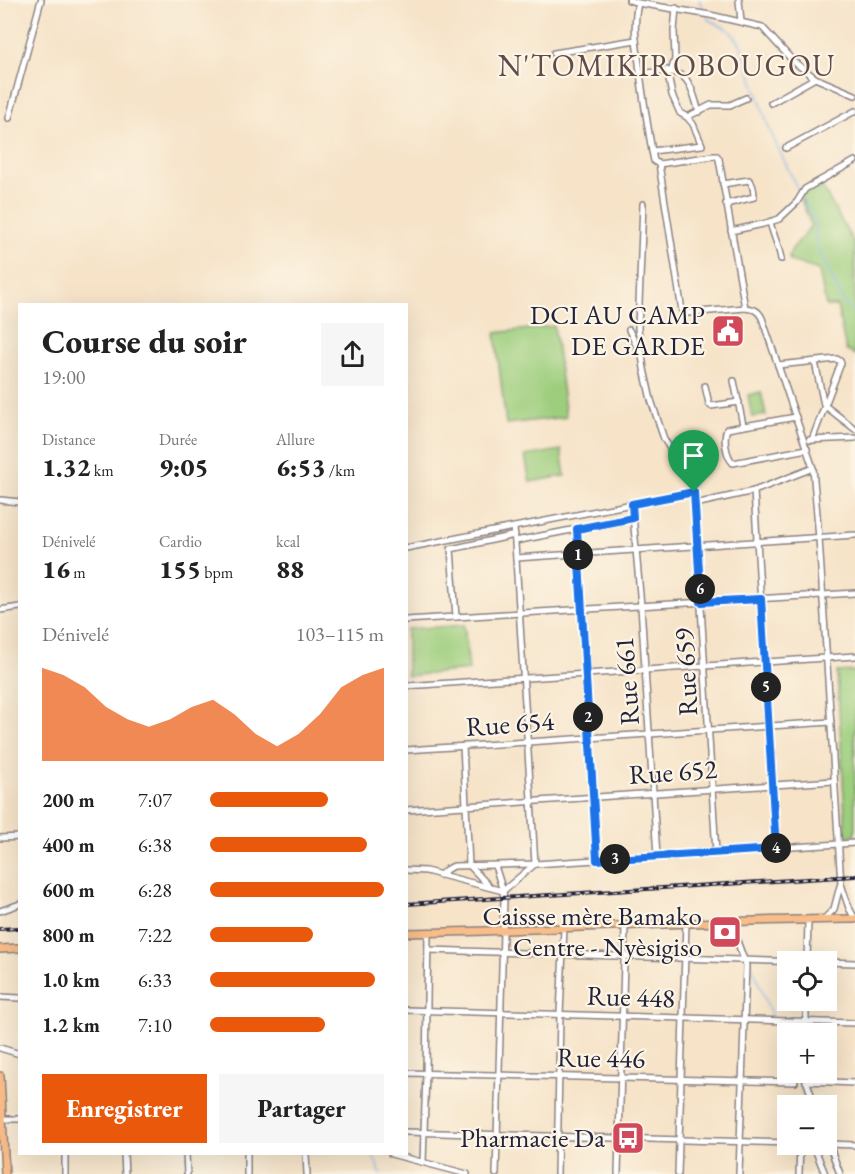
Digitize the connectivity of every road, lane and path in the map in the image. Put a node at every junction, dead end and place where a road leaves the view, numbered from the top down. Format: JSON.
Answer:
{"nodes":[{"id":1,"x":41,"y":0,"type":"edge"},
{"id":2,"x":630,"y":0,"type":"edge"},
{"id":3,"x":739,"y":0,"type":"edge"},
{"id":4,"x":638,"y":3,"type":"junction"},
{"id":5,"x":676,"y":8,"type":"junction"},
{"id":6,"x":741,"y":22,"type":"junction"},
{"id":7,"x":636,"y":40,"type":"junction"},
{"id":8,"x":554,"y":53,"type":"dead end"},
{"id":9,"x":669,"y":71,"type":"junction"},
{"id":10,"x":640,"y":74,"type":"junction"},
{"id":11,"x":815,"y":78,"type":"junction"},
{"id":12,"x":855,"y":95,"type":"edge"},
{"id":13,"x":746,"y":98,"type":"dead end"},
{"id":14,"x":771,"y":103,"type":"dead end"},
{"id":15,"x":855,"y":111,"type":"edge"},
{"id":16,"x":699,"y":112,"type":"junction"},
{"id":17,"x":687,"y":117,"type":"junction"},
{"id":18,"x":9,"y":118,"type":"dead end"},
{"id":19,"x":786,"y":148,"type":"dead end"},
{"id":20,"x":652,"y":152,"type":"junction"},
{"id":21,"x":855,"y":161,"type":"edge"},
{"id":22,"x":659,"y":164,"type":"junction"},
{"id":23,"x":723,"y":184,"type":"junction"},
{"id":24,"x":643,"y":204,"type":"dead end"},
{"id":25,"x":726,"y":204,"type":"junction"},
{"id":26,"x":770,"y":222,"type":"junction"},
{"id":27,"x":731,"y":231,"type":"junction"},
{"id":28,"x":781,"y":259,"type":"dead end"},
{"id":29,"x":745,"y":308,"type":"junction"},
{"id":30,"x":629,"y":330,"type":"dead end"},
{"id":31,"x":642,"y":357,"type":"junction"},
{"id":32,"x":815,"y":362,"type":"junction"},
{"id":33,"x":778,"y":365,"type":"junction"},
{"id":34,"x":734,"y":381,"type":"dead end"},
{"id":35,"x":705,"y":386,"type":"dead end"},
{"id":36,"x":739,"y":402,"type":"junction"},
{"id":37,"x":824,"y":405,"type":"junction"},
{"id":38,"x":796,"y":417,"type":"junction"},
{"id":39,"x":743,"y":425,"type":"junction"},
{"id":40,"x":855,"y":429,"type":"edge"},
{"id":41,"x":855,"y":438,"type":"edge"},
{"id":42,"x":804,"y":440,"type":"junction"},
{"id":43,"x":812,"y":440,"type":"junction"},
{"id":44,"x":807,"y":449,"type":"junction"},
{"id":45,"x":813,"y":468,"type":"junction"},
{"id":46,"x":754,"y":491,"type":"junction"},
{"id":47,"x":694,"y":492,"type":"junction"},
{"id":48,"x":0,"y":500,"type":"edge"},
{"id":49,"x":18,"y":502,"type":"edge"},
{"id":50,"x":632,"y":504,"type":"junction"},
{"id":51,"x":695,"y":504,"type":"junction"},
{"id":52,"x":633,"y":518,"type":"junction"},
{"id":53,"x":514,"y":527,"type":"junction"},
{"id":54,"x":577,"y":529,"type":"junction"},
{"id":55,"x":855,"y":535,"type":"edge"},
{"id":56,"x":515,"y":538,"type":"junction"},
{"id":57,"x":819,"y":538,"type":"junction"},
{"id":58,"x":757,"y":542,"type":"junction"},
{"id":59,"x":698,"y":546,"type":"junction"},
{"id":60,"x":408,"y":548,"type":"edge"},
{"id":61,"x":636,"y":550,"type":"junction"},
{"id":62,"x":578,"y":554,"type":"junction"},
{"id":63,"x":516,"y":558,"type":"junction"},
{"id":64,"x":855,"y":593,"type":"edge"},
{"id":65,"x":823,"y":595,"type":"junction"},
{"id":66,"x":761,"y":599,"type":"junction"},
{"id":67,"x":701,"y":602,"type":"junction"},
{"id":68,"x":641,"y":606,"type":"junction"},
{"id":69,"x":18,"y":607,"type":"edge"},
{"id":70,"x":0,"y":610,"type":"edge"},
{"id":71,"x":582,"y":610,"type":"junction"},
{"id":72,"x":520,"y":614,"type":"junction"},
{"id":73,"x":456,"y":617,"type":"junction"},
{"id":74,"x":408,"y":620,"type":"edge"},
{"id":75,"x":855,"y":656,"type":"edge"},
{"id":76,"x":827,"y":658,"type":"junction"},
{"id":77,"x":765,"y":662,"type":"junction"},
{"id":78,"x":705,"y":666,"type":"junction"},
{"id":79,"x":645,"y":670,"type":"junction"},
{"id":80,"x":586,"y":674,"type":"junction"},
{"id":81,"x":524,"y":678,"type":"junction"},
{"id":82,"x":408,"y":686,"type":"edge"},
{"id":83,"x":831,"y":722,"type":"junction"},
{"id":84,"x":769,"y":726,"type":"junction"},
{"id":85,"x":709,"y":730,"type":"junction"},
{"id":86,"x":649,"y":734,"type":"junction"},
{"id":87,"x":590,"y":738,"type":"junction"},
{"id":88,"x":528,"y":742,"type":"junction"},
{"id":89,"x":463,"y":746,"type":"junction"},
{"id":90,"x":408,"y":750,"type":"edge"},
{"id":91,"x":834,"y":782,"type":"junction"},
{"id":92,"x":772,"y":786,"type":"junction"},
{"id":93,"x":713,"y":789,"type":"junction"},
{"id":94,"x":653,"y":793,"type":"junction"},
{"id":95,"x":593,"y":797,"type":"junction"},
{"id":96,"x":531,"y":801,"type":"junction"},
{"id":97,"x":466,"y":806,"type":"junction"},
{"id":98,"x":408,"y":810,"type":"edge"},
{"id":99,"x":18,"y":837,"type":"edge"},
{"id":100,"x":0,"y":838,"type":"edge"},
{"id":101,"x":855,"y":843,"type":"edge"},
{"id":102,"x":838,"y":844,"type":"junction"},
{"id":103,"x":776,"y":849,"type":"junction"},
{"id":104,"x":716,"y":853,"type":"junction"},
{"id":105,"x":657,"y":856,"type":"junction"},
{"id":106,"x":597,"y":860,"type":"junction"},
{"id":107,"x":535,"y":864,"type":"junction"},
{"id":108,"x":469,"y":865,"type":"junction"},
{"id":109,"x":495,"y":866,"type":"junction"},
{"id":110,"x":408,"y":870,"type":"edge"},
{"id":111,"x":440,"y":875,"type":"junction"},
{"id":112,"x":841,"y":884,"type":"junction"},
{"id":113,"x":490,"y":887,"type":"junction"},
{"id":114,"x":503,"y":891,"type":"junction"},
{"id":115,"x":18,"y":905,"type":"edge"},
{"id":116,"x":0,"y":911,"type":"edge"},
{"id":117,"x":824,"y":919,"type":"junction"},
{"id":118,"x":855,"y":919,"type":"edge"},
{"id":119,"x":808,"y":920,"type":"junction"},
{"id":120,"x":730,"y":922,"type":"junction"},
{"id":121,"x":686,"y":923,"type":"junction"},
{"id":122,"x":625,"y":927,"type":"junction"},
{"id":123,"x":564,"y":928,"type":"junction"},
{"id":124,"x":503,"y":931,"type":"junction"},
{"id":125,"x":408,"y":933,"type":"edge"},
{"id":126,"x":428,"y":933,"type":"junction"},
{"id":127,"x":18,"y":948,"type":"edge"},
{"id":128,"x":0,"y":949,"type":"edge"},
{"id":129,"x":428,"y":950,"type":"junction"},
{"id":130,"x":807,"y":951,"type":"edge"},
{"id":131,"x":503,"y":952,"type":"junction"},
{"id":132,"x":564,"y":954,"type":"junction"},
{"id":133,"x":624,"y":956,"type":"junction"},
{"id":134,"x":685,"y":958,"type":"junction"},
{"id":135,"x":745,"y":961,"type":"junction"},
{"id":136,"x":777,"y":961,"type":"edge"},
{"id":137,"x":837,"y":962,"type":"edge"},
{"id":138,"x":855,"y":963,"type":"edge"},
{"id":139,"x":0,"y":997,"type":"edge"},
{"id":140,"x":18,"y":998,"type":"edge"},
{"id":141,"x":408,"y":1010,"type":"edge"},
{"id":142,"x":427,"y":1010,"type":"junction"},
{"id":143,"x":806,"y":1011,"type":"edge"},
{"id":144,"x":500,"y":1012,"type":"junction"},
{"id":145,"x":560,"y":1014,"type":"junction"},
{"id":146,"x":622,"y":1016,"type":"junction"},
{"id":147,"x":683,"y":1018,"type":"junction"},
{"id":148,"x":744,"y":1020,"type":"junction"},
{"id":149,"x":806,"y":1022,"type":"junction"},
{"id":150,"x":855,"y":1023,"type":"edge"},
{"id":151,"x":0,"y":1048,"type":"edge"},
{"id":152,"x":18,"y":1053,"type":"edge"},
{"id":153,"x":408,"y":1073,"type":"edge"},
{"id":154,"x":426,"y":1073,"type":"junction"},
{"id":155,"x":499,"y":1075,"type":"junction"},
{"id":156,"x":0,"y":1076,"type":"edge"},
{"id":157,"x":560,"y":1077,"type":"junction"},
{"id":158,"x":621,"y":1078,"type":"junction"},
{"id":159,"x":681,"y":1080,"type":"junction"},
{"id":160,"x":742,"y":1081,"type":"junction"},
{"id":161,"x":777,"y":1082,"type":"edge"},
{"id":162,"x":837,"y":1082,"type":"edge"},
{"id":163,"x":855,"y":1083,"type":"edge"},
{"id":164,"x":1,"y":1119,"type":"edge"},
{"id":165,"x":18,"y":1119,"type":"edge"},
{"id":166,"x":408,"y":1132,"type":"edge"},
{"id":167,"x":425,"y":1133,"type":"junction"},
{"id":168,"x":496,"y":1135,"type":"junction"},
{"id":169,"x":558,"y":1137,"type":"junction"},
{"id":170,"x":619,"y":1139,"type":"junction"},
{"id":171,"x":679,"y":1140,"type":"junction"},
{"id":172,"x":740,"y":1142,"type":"junction"},
{"id":173,"x":777,"y":1143,"type":"edge"},
{"id":174,"x":837,"y":1144,"type":"edge"},
{"id":175,"x":855,"y":1145,"type":"edge"},
{"id":176,"x":65,"y":1155,"type":"edge"},
{"id":177,"x":124,"y":1155,"type":"edge"},
{"id":178,"x":186,"y":1155,"type":"edge"},
{"id":179,"x":247,"y":1155,"type":"edge"},
{"id":180,"x":306,"y":1155,"type":"edge"},
{"id":181,"x":395,"y":1155,"type":"edge"},
{"id":182,"x":800,"y":1155,"type":"edge"},
{"id":183,"x":817,"y":1155,"type":"edge"},
{"id":184,"x":832,"y":1155,"type":"edge"},
{"id":185,"x":423,"y":1162,"type":"junction"},
{"id":186,"x":433,"y":1165,"type":"junction"},
{"id":187,"x":5,"y":1174,"type":"edge"},
{"id":188,"x":66,"y":1174,"type":"edge"},
{"id":189,"x":125,"y":1174,"type":"edge"},
{"id":190,"x":187,"y":1174,"type":"edge"},
{"id":191,"x":248,"y":1174,"type":"edge"},
{"id":192,"x":307,"y":1174,"type":"edge"},
{"id":193,"x":435,"y":1174,"type":"edge"},
{"id":194,"x":467,"y":1174,"type":"edge"},
{"id":195,"x":495,"y":1174,"type":"edge"},
{"id":196,"x":557,"y":1174,"type":"edge"},
{"id":197,"x":618,"y":1174,"type":"edge"},
{"id":198,"x":678,"y":1174,"type":"edge"},
{"id":199,"x":739,"y":1174,"type":"edge"},
{"id":200,"x":799,"y":1174,"type":"edge"},
{"id":201,"x":825,"y":1174,"type":"edge"},
{"id":202,"x":840,"y":1174,"type":"edge"}],
"edges":[{"from":1,"to":18,"type":"street"},
{"from":2,"to":4,"type":"street"},
{"from":3,"to":6,"type":"street"},
{"from":4,"to":5,"type":"street"},
{"from":4,"to":7,"type":"street"},
{"from":5,"to":6,"type":"street"},
{"from":5,"to":9,"type":"street"},
{"from":6,"to":11,"type":"street"},
{"from":7,"to":8,"type":"street"},
{"from":7,"to":10,"type":"street"},
{"from":9,"to":10,"type":"street"},
{"from":9,"to":16,"type":"street"},
{"from":9,"to":17,"type":"street"},
{"from":10,"to":20,"type":"street"},
{"from":11,"to":12,"type":"street"},
{"from":11,"to":14,"type":"street"},
{"from":13,"to":16,"type":"street"},
{"from":15,"to":19,"type":"street"},
{"from":16,"to":17,"type":"street"},
{"from":17,"to":20,"type":"street"},
{"from":20,"to":22,"type":"street"},
{"from":21,"to":26,"type":"street"},
{"from":22,"to":23,"type":"street"},
{"from":22,"to":29,"type":"street"},
{"from":23,"to":25,"type":"street"},
{"from":23,"to":25,"type":"street"},
{"from":24,"to":31,"type":"street","name":"Rue 659"},
{"from":25,"to":27,"type":"street"},
{"from":26,"to":27,"type":"street"},
{"from":26,"to":28,"type":"street"},
{"from":27,"to":29,"type":"street"},
{"from":29,"to":33,"type":"street"},
{"from":30,"to":31,"type":"street","name":"Rue 659"},
{"from":31,"to":47,"type":"street","name":"Rue 659"},
{"from":32,"to":33,"type":"street"},
{"from":32,"to":37,"type":"street"},
{"from":32,"to":37,"type":"street"},
{"from":33,"to":38,"type":"street"},
{"from":34,"to":36,"type":"street"},
{"from":35,"to":36,"type":"street"},
{"from":36,"to":39,"type":"street"},
{"from":37,"to":40,"type":"street"},
{"from":37,"to":43,"type":"street"},
{"from":38,"to":39,"type":"street"},
{"from":38,"to":42,"type":"street"},
{"from":39,"to":44,"type":"street"},
{"from":41,"to":43,"type":"street"},
{"from":42,"to":43,"type":"street"},
{"from":42,"to":44,"type":"street"},
{"from":44,"to":45,"type":"street"},
{"from":45,"to":46,"type":"street"},
{"from":45,"to":57,"type":"street"},
{"from":46,"to":51,"type":"street"},
{"from":46,"to":58,"type":"street"},
{"from":47,"to":50,"type":"street"},
{"from":47,"to":51,"type":"street","name":"Rue 659"},
{"from":48,"to":49,"type":"street"},
{"from":50,"to":52,"type":"street","name":"Rue 661"},
{"from":50,"to":53,"type":"street"},
{"from":51,"to":59,"type":"street","name":"Rue 659"},
{"from":52,"to":54,"type":"street"},
{"from":52,"to":61,"type":"street","name":"Rue 661"},
{"from":53,"to":56,"type":"street"},
{"from":53,"to":60,"type":"street"},
{"from":54,"to":56,"type":"street"},
{"from":54,"to":62,"type":"street"},
{"from":55,"to":57,"type":"street"},
{"from":56,"to":63,"type":"street"},
{"from":56,"to":73,"type":"street"},
{"from":57,"to":58,"type":"street"},
{"from":57,"to":65,"type":"street"},
{"from":58,"to":59,"type":"street"},
{"from":58,"to":66,"type":"street"},
{"from":59,"to":61,"type":"street"},
{"from":59,"to":67,"type":"street","name":"Rue 659"},
{"from":61,"to":62,"type":"street"},
{"from":61,"to":68,"type":"street","name":"Rue 661"},
{"from":62,"to":63,"type":"street"},
{"from":62,"to":71,"type":"street"},
{"from":63,"to":72,"type":"street"},
{"from":64,"to":65,"type":"street"},
{"from":65,"to":66,"type":"street"},
{"from":65,"to":76,"type":"street"},
{"from":66,"to":67,"type":"street"},
{"from":66,"to":77,"type":"street"},
{"from":67,"to":68,"type":"street"},
{"from":67,"to":78,"type":"street","name":"Rue 659"},
{"from":68,"to":71,"type":"street"},
{"from":68,"to":79,"type":"street","name":"Rue 661"},
{"from":69,"to":70,"type":"street"},
{"from":71,"to":72,"type":"street"},
{"from":71,"to":80,"type":"street"},
{"from":72,"to":73,"type":"street"},
{"from":72,"to":81,"type":"street"},
{"from":73,"to":74,"type":"street"},
{"from":75,"to":76,"type":"street"},
{"from":76,"to":77,"type":"street"},
{"from":76,"to":83,"type":"street"},
{"from":77,"to":78,"type":"street"},
{"from":77,"to":84,"type":"street"},
{"from":78,"to":79,"type":"street"},
{"from":78,"to":85,"type":"street","name":"Rue 659"},
{"from":79,"to":80,"type":"street"},
{"from":79,"to":86,"type":"street","name":"Rue 661"},
{"from":80,"to":81,"type":"street"},
{"from":80,"to":87,"type":"street"},
{"from":81,"to":82,"type":"street"},
{"from":81,"to":88,"type":"street"},
{"from":83,"to":84,"type":"street","name":"Rue 654"},
{"from":83,"to":91,"type":"street"},
{"from":84,"to":85,"type":"street","name":"Rue 654"},
{"from":84,"to":92,"type":"street"},
{"from":85,"to":86,"type":"street","name":"Rue 654"},
{"from":85,"to":93,"type":"street","name":"Rue 659"},
{"from":86,"to":87,"type":"street","name":"Rue 654"},
{"from":86,"to":94,"type":"street","name":"Rue 661"},
{"from":87,"to":88,"type":"street","name":"Rue 654"},
{"from":87,"to":95,"type":"street"},
{"from":88,"to":89,"type":"street","name":"Rue 654"},
{"from":88,"to":96,"type":"street"},
{"from":89,"to":90,"type":"street","name":"Rue 654"},
{"from":89,"to":97,"type":"street"},
{"from":91,"to":92,"type":"street","name":"Rue 652"},
{"from":91,"to":102,"type":"street"},
{"from":92,"to":93,"type":"street","name":"Rue 652"},
{"from":92,"to":103,"type":"street"},
{"from":93,"to":94,"type":"street","name":"Rue 652"},
{"from":93,"to":104,"type":"street","name":"Rue 659"},
{"from":94,"to":95,"type":"street","name":"Rue 652"},
{"from":94,"to":105,"type":"street","name":"Rue 661"},
{"from":95,"to":96,"type":"street","name":"Rue 652"},
{"from":95,"to":106,"type":"street"},
{"from":96,"to":97,"type":"street","name":"Rue 652"},
{"from":96,"to":107,"type":"street"},
{"from":97,"to":98,"type":"street","name":"Rue 652"},
{"from":97,"to":108,"type":"street"},
{"from":99,"to":100,"type":"street"},
{"from":101,"to":102,"type":"street"},
{"from":102,"to":103,"type":"street"},
{"from":102,"to":112,"type":"street"},
{"from":103,"to":104,"type":"street"},
{"from":104,"to":105,"type":"street"},
{"from":105,"to":106,"type":"street"},
{"from":106,"to":107,"type":"street"},
{"from":107,"to":109,"type":"street"},
{"from":107,"to":114,"type":"street"},
{"from":108,"to":109,"type":"street"},
{"from":108,"to":111,"type":"street"},
{"from":108,"to":113,"type":"street"},
{"from":109,"to":114,"type":"street"},
{"from":110,"to":111,"type":"street"},
{"from":111,"to":113,"type":"street"},
{"from":112,"to":117,"type":"street"},
{"from":112,"to":118,"type":"street"},
{"from":113,"to":114,"type":"street"},
{"from":114,"to":124,"type":"street"},
{"from":115,"to":116,"type":"street"},
{"from":117,"to":118,"type":"main road"},
{"from":117,"to":119,"type":"main road"},
{"from":119,"to":120,"type":"main road"},
{"from":119,"to":130,"type":"street"},
{"from":120,"to":121,"type":"main road"},
{"from":120,"to":135,"type":"street"},
{"from":121,"to":122,"type":"main road"},
{"from":121,"to":134,"type":"street"},
{"from":122,"to":123,"type":"main road"},
{"from":122,"to":133,"type":"street"},
{"from":123,"to":124,"type":"main road"},
{"from":123,"to":132,"type":"street"},
{"from":124,"to":126,"type":"main road"},
{"from":124,"to":131,"type":"street"},
{"from":125,"to":126,"type":"main road"},
{"from":126,"to":129,"type":"street"},
{"from":127,"to":128,"type":"main road"},
{"from":129,"to":131,"type":"street"},
{"from":129,"to":142,"type":"street"},
{"from":131,"to":132,"type":"street"},
{"from":131,"to":144,"type":"street"},
{"from":132,"to":133,"type":"street"},
{"from":132,"to":145,"type":"street"},
{"from":133,"to":134,"type":"street"},
{"from":133,"to":146,"type":"street"},
{"from":134,"to":135,"type":"street"},
{"from":134,"to":147,"type":"street"},
{"from":135,"to":136,"type":"street"},
{"from":135,"to":148,"type":"street"},
{"from":137,"to":138,"type":"street"},
{"from":139,"to":140,"type":"street"},
{"from":141,"to":142,"type":"street","name":"Rue 448"},
{"from":142,"to":144,"type":"street","name":"Rue 448"},
{"from":142,"to":154,"type":"street"},
{"from":143,"to":149,"type":"street"},
{"from":144,"to":145,"type":"street","name":"Rue 448"},
{"from":144,"to":155,"type":"street"},
{"from":145,"to":146,"type":"street","name":"Rue 448"},
{"from":145,"to":157,"type":"street"},
{"from":146,"to":147,"type":"street","name":"Rue 448"},
{"from":146,"to":158,"type":"street"},
{"from":147,"to":148,"type":"street","name":"Rue 448"},
{"from":147,"to":159,"type":"street"},
{"from":148,"to":149,"type":"street","name":"Rue 448"},
{"from":148,"to":160,"type":"street"},
{"from":149,"to":150,"type":"street","name":"Rue 448"},
{"from":151,"to":152,"type":"street"},
{"from":153,"to":154,"type":"street","name":"Rue 446"},
{"from":154,"to":155,"type":"street","name":"Rue 446"},
{"from":154,"to":167,"type":"street"},
{"from":155,"to":157,"type":"street","name":"Rue 446"},
{"from":155,"to":168,"type":"street"},
{"from":156,"to":164,"type":"main road"},
{"from":157,"to":158,"type":"street","name":"Rue 446"},
{"from":157,"to":169,"type":"street"},
{"from":158,"to":159,"type":"street","name":"Rue 446"},
{"from":158,"to":170,"type":"street"},
{"from":159,"to":160,"type":"street","name":"Rue 446"},
{"from":159,"to":171,"type":"street"},
{"from":160,"to":161,"type":"street","name":"Rue 446"},
{"from":160,"to":172,"type":"street"},
{"from":162,"to":163,"type":"street"},
{"from":164,"to":165,"type":"street"},
{"from":164,"to":187,"type":"main road"},
{"from":166,"to":167,"type":"street"},
{"from":167,"to":168,"type":"street"},
{"from":167,"to":185,"type":"street"},
{"from":168,"to":169,"type":"street"},
{"from":168,"to":195,"type":"street"},
{"from":169,"to":170,"type":"street"},
{"from":169,"to":196,"type":"street"},
{"from":170,"to":171,"type":"street"},
{"from":170,"to":197,"type":"street"},
{"from":171,"to":172,"type":"street"},
{"from":171,"to":198,"type":"street"},
{"from":172,"to":173,"type":"street"},
{"from":172,"to":199,"type":"street"},
{"from":174,"to":175,"type":"street"},
{"from":176,"to":188,"type":"street"},
{"from":177,"to":189,"type":"street"},
{"from":178,"to":190,"type":"street"},
{"from":179,"to":191,"type":"street"},
{"from":180,"to":192,"type":"street"},
{"from":181,"to":185,"type":"street"},
{"from":182,"to":200,"type":"street"},
{"from":183,"to":201,"type":"street"},
{"from":184,"to":202,"type":"street"},
{"from":185,"to":186,"type":"street"},
{"from":186,"to":193,"type":"street"},
{"from":186,"to":194,"type":"street"}]}
